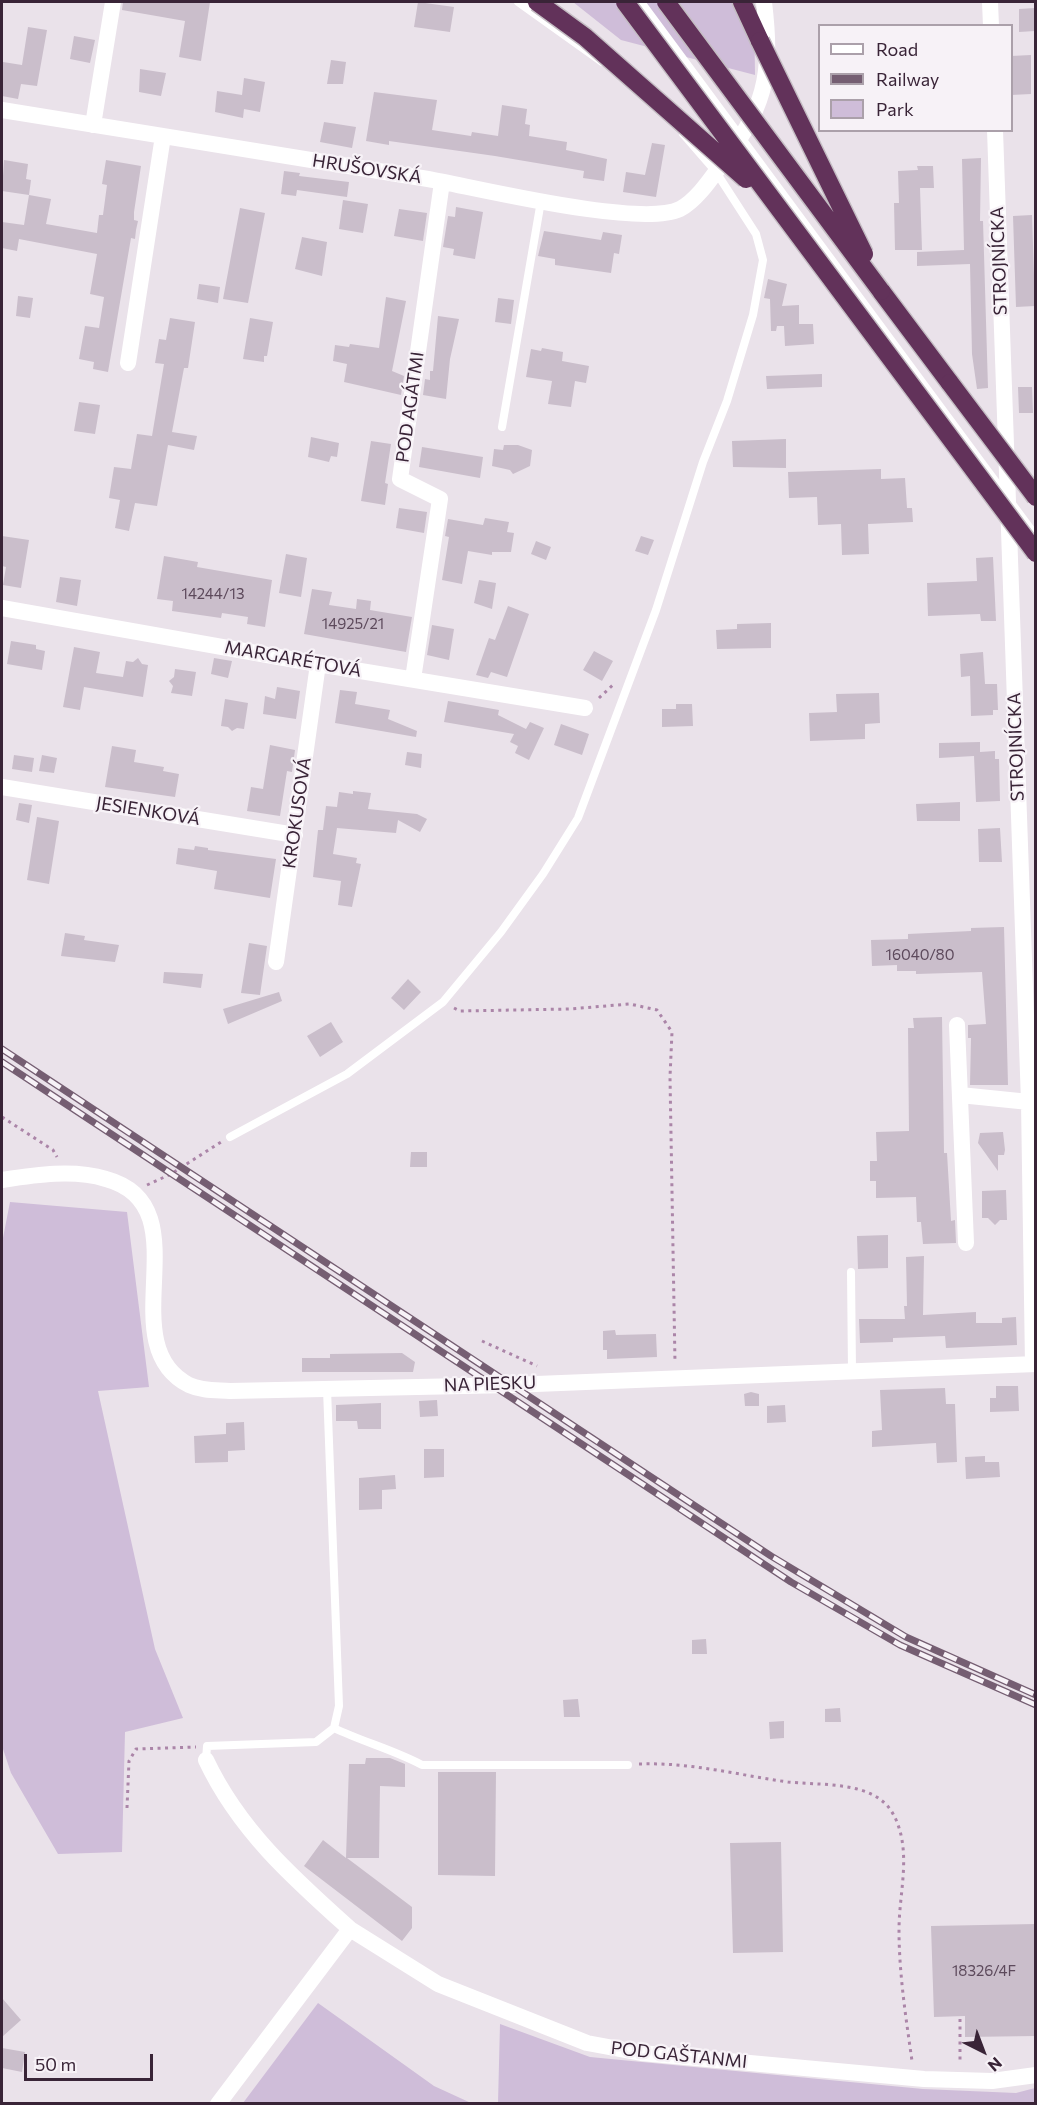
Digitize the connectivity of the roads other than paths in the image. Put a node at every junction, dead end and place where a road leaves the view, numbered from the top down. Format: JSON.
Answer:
{"nodes":[{"id":1,"x":113,"y":2,"type":"edge"},
{"id":2,"x":518,"y":2,"type":"edge"},
{"id":3,"x":537,"y":2,"type":"edge"},
{"id":4,"x":625,"y":2,"type":"edge"},
{"id":5,"x":641,"y":2,"type":"edge"},
{"id":6,"x":666,"y":2,"type":"edge"},
{"id":7,"x":742,"y":2,"type":"edge"},
{"id":8,"x":764,"y":2,"type":"edge"},
{"id":9,"x":990,"y":2,"type":"edge"},
{"id":10,"x":991,"y":24,"type":"edge"},
{"id":11,"x":2,"y":110,"type":"edge"},
{"id":12,"x":93,"y":125,"type":"junction"},
{"id":13,"x":995,"y":132,"type":"edge"},
{"id":14,"x":163,"y":136,"type":"junction"},
{"id":15,"x":742,"y":137,"type":"junction"},
{"id":16,"x":716,"y":172,"type":"junction"},
{"id":17,"x":442,"y":182,"type":"junction"},
{"id":18,"x":541,"y":201,"type":"junction"},
{"id":19,"x":777,"y":206,"type":"junction"},
{"id":20,"x":881,"y":291,"type":"junction"},
{"id":21,"x":128,"y":363,"type":"dead end"},
{"id":22,"x":502,"y":427,"type":"dead end"},
{"id":23,"x":1006,"y":497,"type":"junction"},
{"id":24,"x":1035,"y":497,"type":"edge"},
{"id":25,"x":1035,"y":536,"type":"edge"},
{"id":26,"x":1035,"y":553,"type":"edge"},
{"id":27,"x":2,"y":608,"type":"edge"},
{"id":28,"x":318,"y":664,"type":"junction"},
{"id":29,"x":413,"y":679,"type":"junction"},
{"id":30,"x":585,"y":708,"type":"dead end"},
{"id":31,"x":2,"y":787,"type":"edge"},
{"id":32,"x":295,"y":836,"type":"junction"},
{"id":33,"x":276,"y":962,"type":"dead end"},
{"id":34,"x":957,"y":1025,"type":"dead end"},
{"id":35,"x":960,"y":1095,"type":"junction"},
{"id":36,"x":1029,"y":1102,"type":"junction"},
{"id":37,"x":230,"y":1137,"type":"road end"},
{"id":38,"x":2,"y":1180,"type":"edge"},
{"id":39,"x":966,"y":1243,"type":"dead end"},
{"id":40,"x":851,"y":1272,"type":"dead end"},
{"id":41,"x":1034,"y":1364,"type":"edge"},
{"id":42,"x":852,"y":1371,"type":"junction"},
{"id":43,"x":327,"y":1388,"type":"junction"},
{"id":44,"x":334,"y":1728,"type":"junction"},
{"id":45,"x":207,"y":1753,"type":"joint"},
{"id":46,"x":628,"y":1765,"type":"road end"},
{"id":47,"x":350,"y":1929,"type":"junction"},
{"id":48,"x":1035,"y":2075,"type":"edge"},
{"id":49,"x":218,"y":2103,"type":"edge"}],
"edges":[{"from":1,"to":12,"type":"street"},
{"from":2,"to":16,"type":"lane"},
{"from":3,"to":19,"type":"highway","bridge":true},
{"from":4,"to":19,"type":"highway","bridge":true},
{"from":5,"to":15,"type":"lane"},
{"from":6,"to":20,"type":"highway","bridge":true},
{"from":7,"to":20,"type":"highway","bridge":true},
{"from":8,"to":15,"type":"street","name":"HRUŠOVSKÁ"},
{"from":9,"to":10,"type":"street"},
{"from":11,"to":12,"type":"street","name":"HRUŠOVSKÁ"},
{"from":12,"to":14,"type":"street","name":"HRUŠOVSKÁ"},
{"from":13,"to":23,"type":"street","name":"STROJNÍCKA"},
{"from":14,"to":17,"type":"street","name":"HRUŠOVSKÁ"},
{"from":14,"to":21,"type":"street"},
{"from":15,"to":16,"type":"street","name":"HRUŠOVSKÁ"},
{"from":15,"to":23,"type":"lane"},
{"from":16,"to":18,"type":"street","name":"HRUŠOVSKÁ"},
{"from":16,"to":37,"type":"lane"},
{"from":17,"to":18,"type":"street","name":"HRUŠOVSKÁ"},
{"from":17,"to":29,"type":"street","name":"POD AGÁTMI"},
{"from":18,"to":22,"type":"lane"},
{"from":19,"to":26,"type":"highway","bridge":true},
{"from":20,"to":24,"type":"highway","bridge":true},
{"from":23,"to":25,"type":"lane"},
{"from":23,"to":36,"type":"street","name":"STROJNÍCKA"},
{"from":27,"to":28,"type":"street","name":"MARGARÉTOVÁ"},
{"from":28,"to":29,"type":"street","name":"MARGARÉTOVÁ"},
{"from":28,"to":32,"type":"street","name":"KROKUSOVÁ"},
{"from":29,"to":30,"type":"street","name":"MARGARÉTOVÁ"},
{"from":31,"to":32,"type":"street","name":"JESIENKOVÁ"},
{"from":32,"to":33,"type":"street","name":"KROKUSOVÁ"},
{"from":34,"to":35,"type":"street"},
{"from":35,"to":36,"type":"street"},
{"from":35,"to":39,"type":"street"},
{"from":36,"to":41,"type":"street","name":"STROJNÍCKA"},
{"from":38,"to":43,"type":"street","name":"NA PIESKU"},
{"from":40,"to":42,"type":"lane"},
{"from":41,"to":42,"type":"street","name":"NA PIESKU"},
{"from":42,"to":43,"type":"street","name":"NA PIESKU"},
{"from":43,"to":44,"type":"lane"},
{"from":44,"to":45,"type":"lane"},
{"from":44,"to":46,"type":"lane"},
{"from":45,"to":47,"type":"street","name":"POD GAŠTANMI"},
{"from":47,"to":48,"type":"street","name":"POD GAŠTANMI"},
{"from":47,"to":49,"type":"street"}]}
